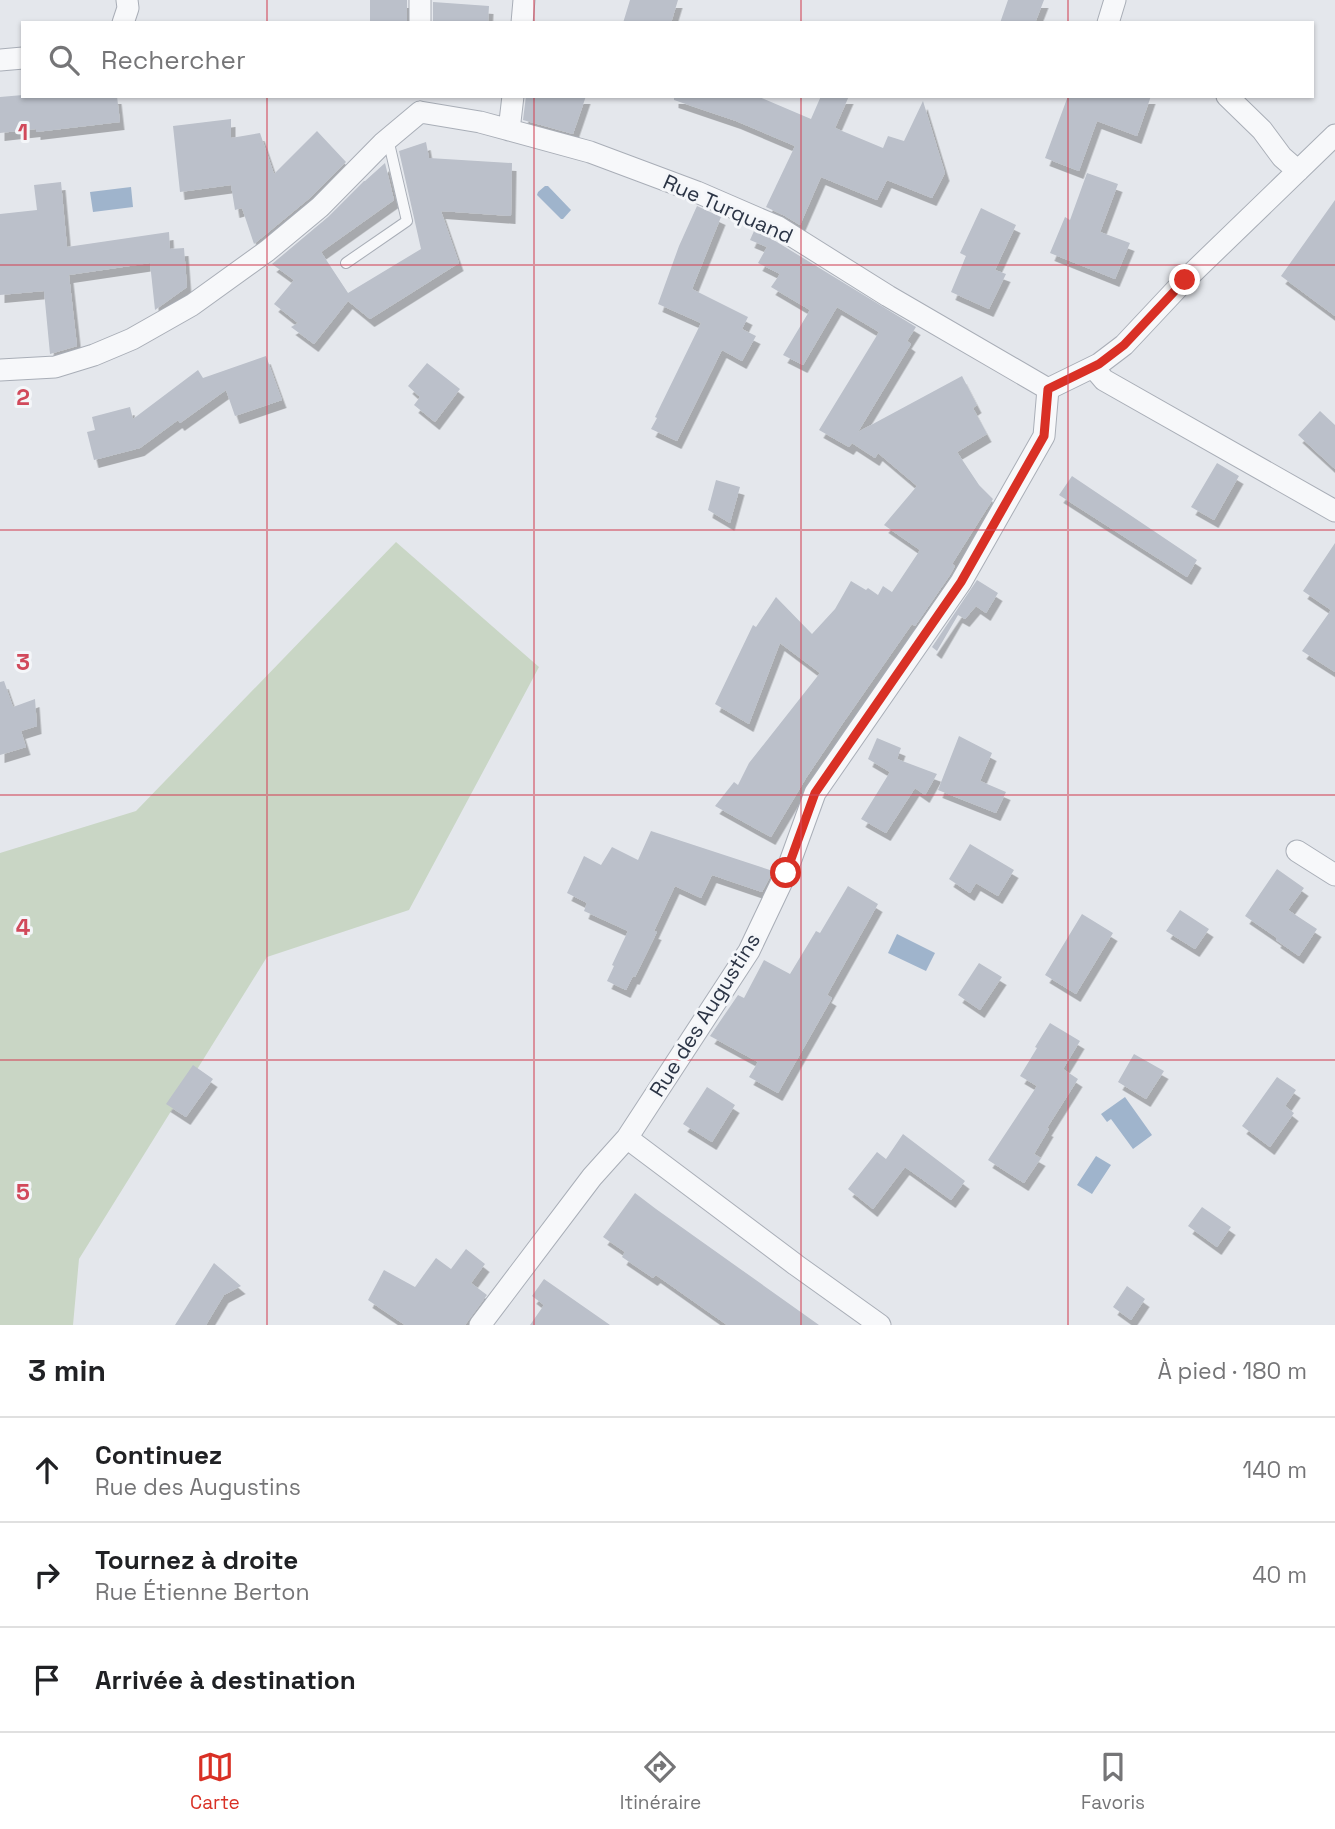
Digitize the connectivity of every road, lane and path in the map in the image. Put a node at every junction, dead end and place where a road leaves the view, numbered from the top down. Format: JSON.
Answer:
{"nodes":[{"id":1,"x":127,"y":0,"type":"edge"},
{"id":2,"x":420,"y":0,"type":"edge"},
{"id":3,"x":524,"y":0,"type":"edge"},
{"id":4,"x":1115,"y":0,"type":"edge"},
{"id":5,"x":123,"y":21,"type":"edge"},
{"id":6,"x":420,"y":21,"type":"edge"},
{"id":7,"x":522,"y":21,"type":"edge"},
{"id":8,"x":1109,"y":21,"type":"edge"},
{"id":9,"x":21,"y":58,"type":"edge"},
{"id":10,"x":0,"y":60,"type":"edge"},
{"id":11,"x":513,"y":98,"type":"edge"},
{"id":12,"x":1229,"y":98,"type":"edge"},
{"id":13,"x":420,"y":104,"type":"edge"},
{"id":14,"x":509,"y":130,"type":"junction"},
{"id":15,"x":1335,"y":135,"type":"edge"},
{"id":16,"x":388,"y":139,"type":"junction"},
{"id":17,"x":1298,"y":171,"type":"junction"},
{"id":18,"x":346,"y":263,"type":"dead end"},
{"id":19,"x":1093,"y":367,"type":"junction"},
{"id":20,"x":0,"y":370,"type":"edge"},
{"id":21,"x":1048,"y":389,"type":"junction"},
{"id":22,"x":1335,"y":512,"type":"edge"},
{"id":23,"x":1297,"y":851,"type":"dead end"},
{"id":24,"x":1335,"y":874,"type":"edge"},
{"id":25,"x":627,"y":1138,"type":"junction"},
{"id":26,"x":484,"y":1324,"type":"edge"},
{"id":27,"x":880,"y":1325,"type":"edge"}],
"edges":[{"from":1,"to":5,"type":"street"},
{"from":2,"to":6,"type":"street"},
{"from":3,"to":7,"type":"street"},
{"from":4,"to":8,"type":"street"},
{"from":9,"to":10,"type":"street"},
{"from":11,"to":14,"type":"street"},
{"from":12,"to":17,"type":"street"},
{"from":13,"to":14,"type":"street","name":"Rue Turquand"},
{"from":13,"to":16,"type":"street"},
{"from":14,"to":21,"type":"street","name":"Rue Turquand"},
{"from":15,"to":17,"type":"street"},
{"from":16,"to":18,"type":"lane"},
{"from":16,"to":20,"type":"street"},
{"from":17,"to":19,"type":"street"},
{"from":19,"to":21,"type":"street"},
{"from":19,"to":22,"type":"street"},
{"from":21,"to":25,"type":"street","name":"Rue des Augustins"},
{"from":23,"to":24,"type":"street"},
{"from":25,"to":26,"type":"street","name":"Rue des Augustins"},
{"from":25,"to":27,"type":"street"}]}
